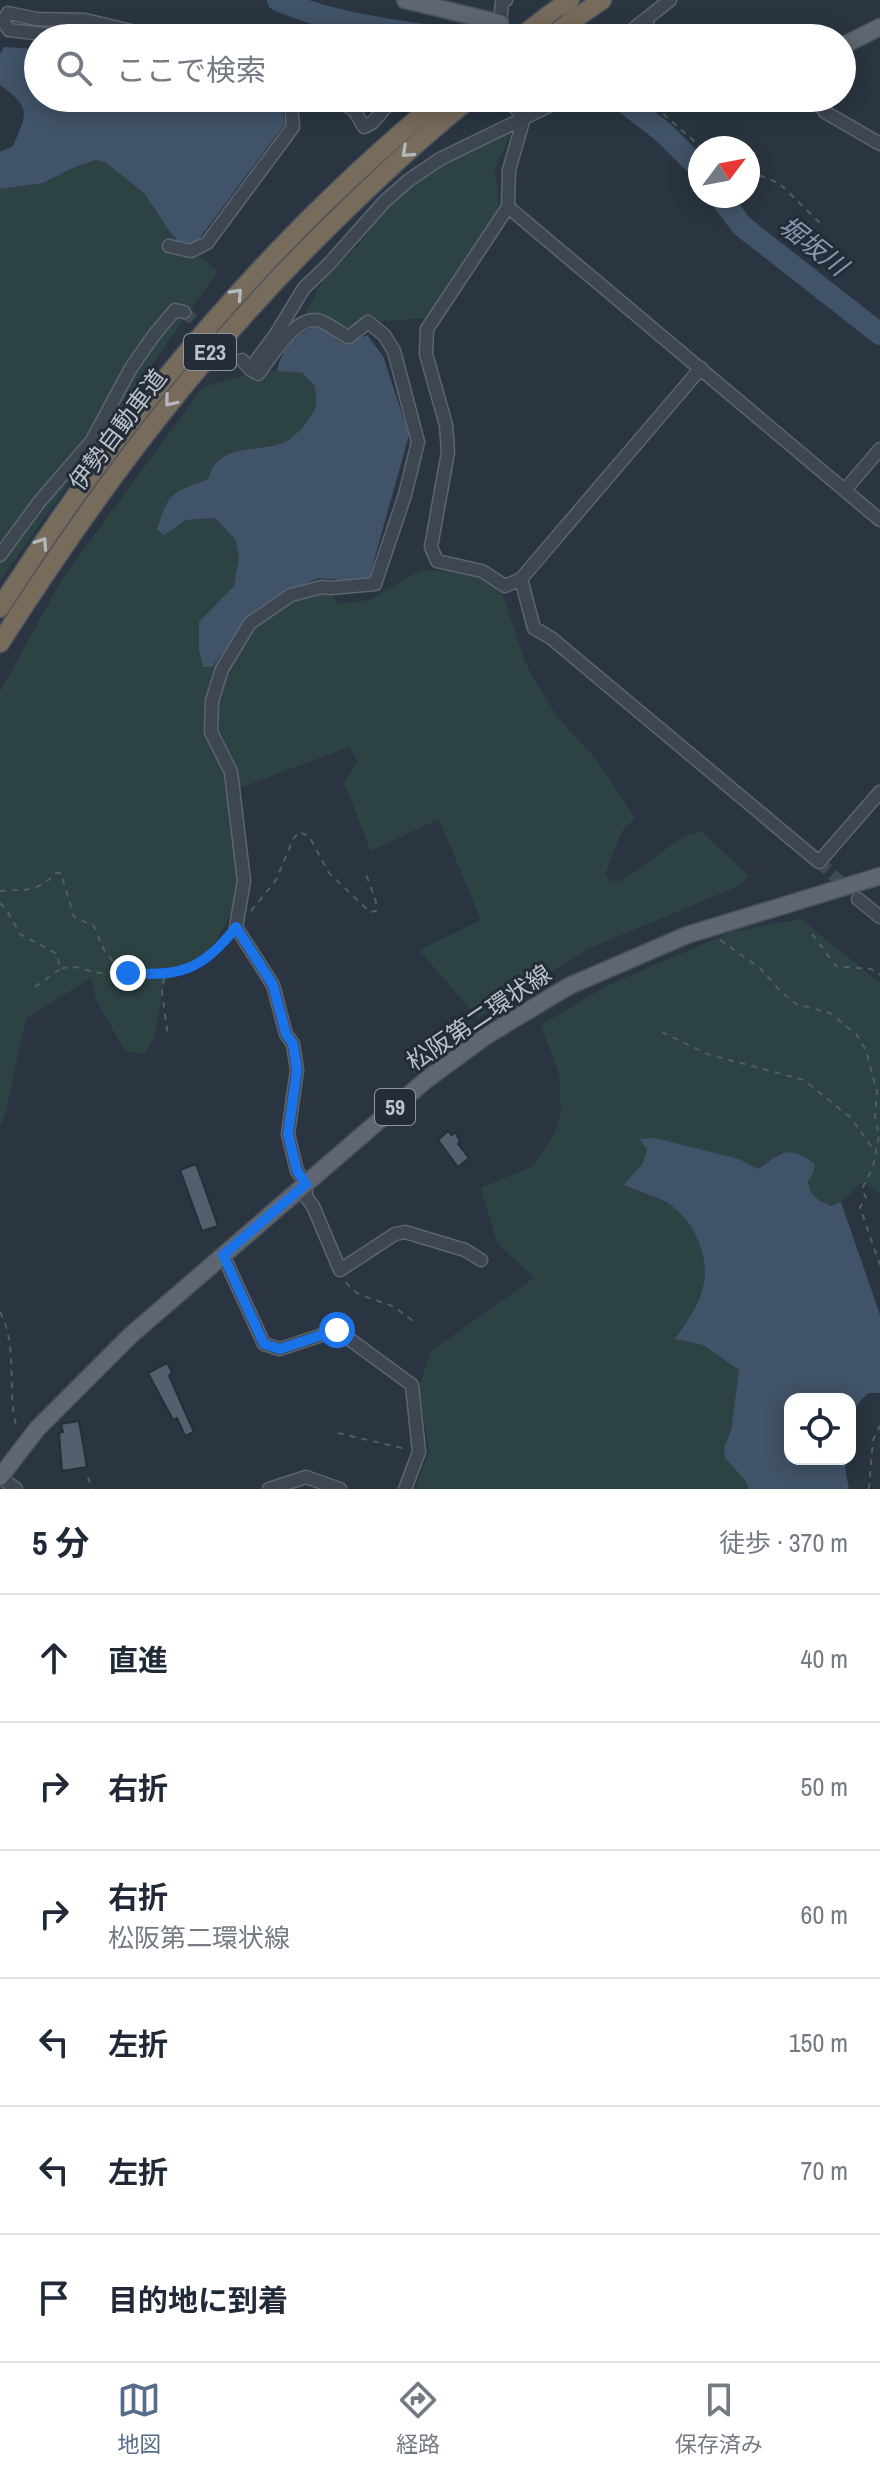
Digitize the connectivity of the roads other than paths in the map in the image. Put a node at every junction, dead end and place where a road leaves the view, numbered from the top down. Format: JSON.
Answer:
{"nodes":[{"id":1,"x":405,"y":0,"type":"edge"},
{"id":2,"x":506,"y":0,"type":"edge"},
{"id":3,"x":570,"y":0,"type":"edge"},
{"id":4,"x":602,"y":0,"type":"edge"},
{"id":5,"x":670,"y":0,"type":"edge"},
{"id":6,"x":646,"y":19,"type":"junction"},
{"id":7,"x":500,"y":23,"type":"joint"},
{"id":8,"x":102,"y":24,"type":"edge"},
{"id":9,"x":537,"y":24,"type":"edge"},
{"id":10,"x":568,"y":24,"type":"edge"},
{"id":11,"x":640,"y":24,"type":"edge"},
{"id":12,"x":647,"y":24,"type":"edge"},
{"id":13,"x":880,"y":27,"type":"edge"},
{"id":14,"x":24,"y":32,"type":"edge"},
{"id":15,"x":856,"y":39,"type":"edge"},
{"id":16,"x":292,"y":112,"type":"edge"},
{"id":17,"x":355,"y":112,"type":"edge"},
{"id":18,"x":382,"y":112,"type":"edge"},
{"id":19,"x":425,"y":112,"type":"edge"},
{"id":20,"x":455,"y":112,"type":"edge"},
{"id":21,"x":519,"y":112,"type":"edge"},
{"id":22,"x":536,"y":112,"type":"edge"},
{"id":23,"x":825,"y":112,"type":"edge"},
{"id":24,"x":524,"y":118,"type":"junction"},
{"id":25,"x":880,"y":144,"type":"edge"},
{"id":26,"x":508,"y":207,"type":"junction"},
{"id":27,"x":169,"y":246,"type":"dead end"},
{"id":28,"x":184,"y":312,"type":"dead end"},
{"id":29,"x":701,"y":368,"type":"junction"},
{"id":30,"x":880,"y":449,"type":"edge"},
{"id":31,"x":845,"y":490,"type":"junction"},
{"id":32,"x":880,"y":520,"type":"edge"},
{"id":33,"x":0,"y":555,"type":"edge"},
{"id":34,"x":521,"y":579,"type":"junction"},
{"id":35,"x":0,"y":608,"type":"edge"},
{"id":36,"x":0,"y":643,"type":"edge"},
{"id":37,"x":880,"y":792,"type":"edge"},
{"id":38,"x":880,"y":876,"type":"edge"},
{"id":39,"x":858,"y":899,"type":"tunnel mouth"},
{"id":40,"x":880,"y":917,"type":"edge"},
{"id":41,"x":306,"y":1184,"type":"junction"},
{"id":42,"x":223,"y":1255,"type":"junction"},
{"id":43,"x":481,"y":1260,"type":"dead end"},
{"id":44,"x":0,"y":1477,"type":"edge"},
{"id":45,"x":16,"y":1489,"type":"edge"},
{"id":46,"x":269,"y":1489,"type":"edge"},
{"id":47,"x":340,"y":1489,"type":"edge"},
{"id":48,"x":405,"y":1489,"type":"edge"}],
"edges":[{"from":1,"to":7,"type":"main road"},
{"from":2,"to":7,"type":"street"},
{"from":3,"to":9,"type":"highway","bridge":true},
{"from":4,"to":10,"type":"highway","bridge":true},
{"from":5,"to":6,"type":"street"},
{"from":6,"to":11,"type":"street"},
{"from":6,"to":12,"type":"street"},
{"from":8,"to":14,"type":"street"},
{"from":13,"to":15,"type":"main road"},
{"from":16,"to":27,"type":"street"},
{"from":17,"to":18,"type":"street"},
{"from":35,"to":19,"type":"highway","name":"伊勢自動車道","number":"E23","one_way":true},
{"from":20,"to":36,"type":"highway","name":"伊勢自動車道","number":"E23","one_way":true},
{"from":21,"to":24,"type":"street"},
{"from":22,"to":24,"type":"street"},
{"from":23,"to":25,"type":"street"},
{"from":24,"to":26,"type":"street"},
{"from":24,"to":41,"type":"street"},
{"from":26,"to":29,"type":"street"},
{"from":26,"to":34,"type":"street"},
{"from":28,"to":33,"type":"street"},
{"from":29,"to":31,"type":"street"},
{"from":29,"to":34,"type":"street"},
{"from":30,"to":31,"type":"street"},
{"from":31,"to":32,"type":"street"},
{"from":34,"to":37,"type":"street"},
{"from":38,"to":41,"type":"main road","name":"松阪第二環状線","number":"59"},
{"from":39,"to":40,"type":"street"},
{"from":41,"to":42,"type":"main road","name":"松阪第二環状線","number":"59"},
{"from":41,"to":43,"type":"street"},
{"from":42,"to":44,"type":"main road","name":"松阪第二環状線","number":"59"},
{"from":42,"to":48,"type":"street"},
{"from":44,"to":45,"type":"street"},
{"from":46,"to":47,"type":"street"}]}
